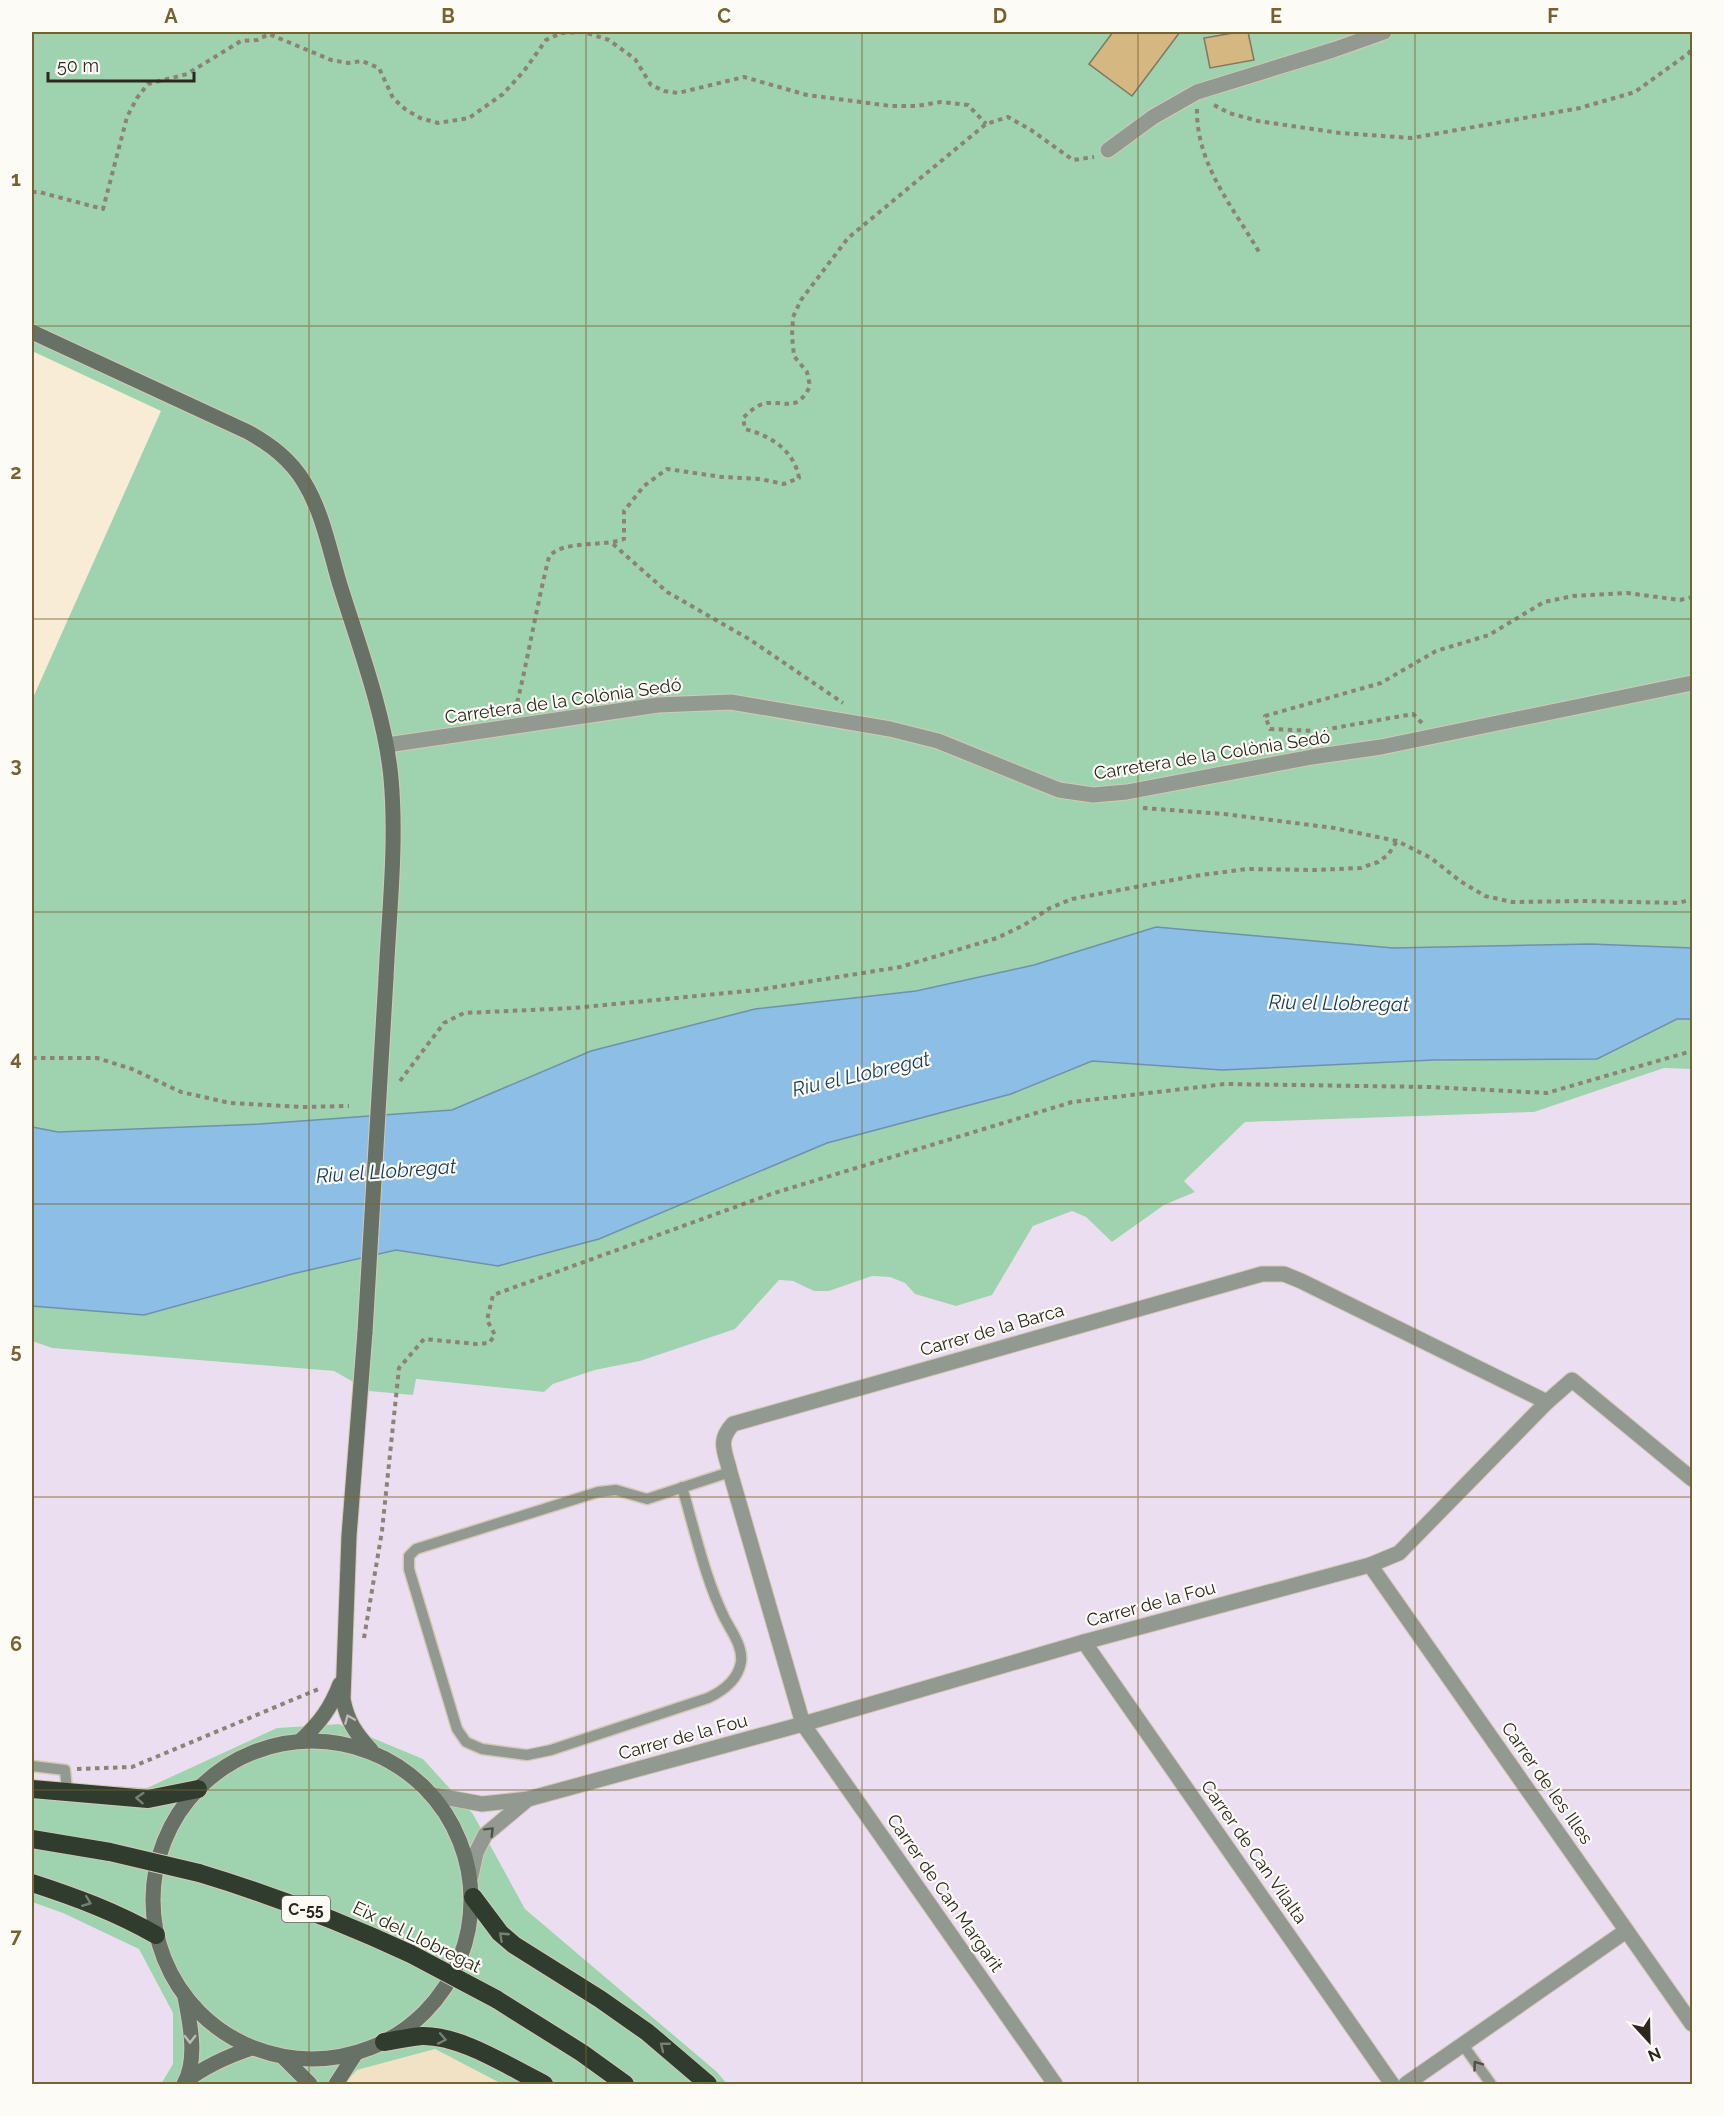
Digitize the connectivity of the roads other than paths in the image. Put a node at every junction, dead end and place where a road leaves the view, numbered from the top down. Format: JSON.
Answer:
{"nodes":[{"id":1,"x":1384,"y":32,"type":"edge"},
{"id":2,"x":1108,"y":150,"type":"road end"},
{"id":3,"x":32,"y":332,"type":"edge"},
{"id":4,"x":1692,"y":683,"type":"edge"},
{"id":5,"x":387,"y":745,"type":"junction"},
{"id":6,"x":1547,"y":1402,"type":"junction"},
{"id":7,"x":730,"y":1472,"type":"junction"},
{"id":8,"x":1692,"y":1479,"type":"edge"},
{"id":9,"x":682,"y":1487,"type":"junction"},
{"id":10,"x":1370,"y":1565,"type":"junction"},
{"id":11,"x":1084,"y":1642,"type":"junction"},
{"id":12,"x":342,"y":1679,"type":"junction"},
{"id":13,"x":803,"y":1724,"type":"junction"},
{"id":14,"x":300,"y":1741,"type":"junction"},
{"id":15,"x":373,"y":1753,"type":"junction"},
{"id":16,"x":32,"y":1766,"type":"edge"},
{"id":17,"x":32,"y":1789,"type":"edge"},
{"id":18,"x":198,"y":1789,"type":"junction"},
{"id":19,"x":67,"y":1791,"type":"junction"},
{"id":20,"x":433,"y":1795,"type":"junction"},
{"id":21,"x":528,"y":1799,"type":"junction"},
{"id":22,"x":32,"y":1839,"type":"edge"},
{"id":23,"x":471,"y":1876,"type":"junction"},
{"id":24,"x":32,"y":1883,"type":"edge"},
{"id":25,"x":472,"y":1897,"type":"junction"},
{"id":26,"x":1626,"y":1931,"type":"junction"},
{"id":27,"x":156,"y":1935,"type":"junction"},
{"id":28,"x":185,"y":1997,"type":"junction"},
{"id":29,"x":1692,"y":2024,"type":"edge"},
{"id":30,"x":384,"y":2042,"type":"junction"},
{"id":31,"x":1463,"y":2045,"type":"junction"},
{"id":32,"x":252,"y":2048,"type":"junction"},
{"id":33,"x":356,"y":2054,"type":"junction"},
{"id":34,"x":283,"y":2057,"type":"junction"},
{"id":35,"x":185,"y":2083,"type":"edge"},
{"id":36,"x":310,"y":2085,"type":"edge"},
{"id":37,"x":336,"y":2085,"type":"edge"},
{"id":38,"x":544,"y":2085,"type":"edge"},
{"id":39,"x":625,"y":2085,"type":"edge"},
{"id":40,"x":708,"y":2085,"type":"edge"},
{"id":41,"x":1054,"y":2085,"type":"edge"},
{"id":42,"x":1392,"y":2085,"type":"edge"},
{"id":43,"x":1407,"y":2085,"type":"edge"},
{"id":44,"x":1491,"y":2085,"type":"edge"}],
"edges":[{"from":1,"to":2,"type":"street"},
{"from":3,"to":5,"type":"main road"},
{"from":4,"to":5,"type":"street","name":"Carretera de la Colònia Sedó"},
{"from":5,"to":12,"type":"main road","bridge":true},
{"from":6,"to":7,"type":"street","name":"Carrer de la Barca"},
{"from":6,"to":8,"type":"street","name":"Carrer de la Fou"},
{"from":6,"to":10,"type":"street","name":"Carrer de la Fou"},
{"from":7,"to":9,"type":"lane"},
{"from":7,"to":13,"type":"street","name":"Carrer de la Barca"},
{"from":9,"to":9,"type":"lane"},
{"from":10,"to":11,"type":"street","name":"Carrer de la Fou"},
{"from":10,"to":26,"type":"street","name":"Carrer de les Illes"},
{"from":11,"to":13,"type":"street","name":"Carrer de la Fou"},
{"from":11,"to":42,"type":"street","name":"Carrer de Can Vilalta"},
{"from":12,"to":14,"type":"main road"},
{"from":15,"to":12,"type":"main road","one_way":true},
{"from":13,"to":21,"type":"street","name":"Carrer de la Fou"},
{"from":13,"to":41,"type":"street","name":"Carrer de Can Margarit"},
{"from":14,"to":15,"type":"main road"},
{"from":14,"to":18,"type":"main road"},
{"from":15,"to":20,"type":"main road"},
{"from":16,"to":19,"type":"lane"},
{"from":17,"to":19,"type":"highway"},
{"from":18,"to":19,"type":"highway","one_way":true},
{"from":18,"to":27,"type":"main road"},
{"from":20,"to":21,"type":"street","name":"Carrer de la Fou"},
{"from":20,"to":23,"type":"main road"},
{"from":23,"to":21,"type":"street","name":"Carrer de la Fou","one_way":true},
{"from":22,"to":39,"type":"highway","name":"Eix del Llobregat","number":"C-55","bridge":true},
{"from":23,"to":25,"type":"main road"},
{"from":24,"to":27,"type":"highway","one_way":true},
{"from":25,"to":30,"type":"main road"},
{"from":40,"to":25,"type":"highway","one_way":true},
{"from":26,"to":29,"type":"street","name":"Carrer de les Illes"},
{"from":26,"to":31,"type":"street"},
{"from":27,"to":28,"type":"main road"},
{"from":28,"to":32,"type":"main road"},
{"from":28,"to":35,"type":"main road","one_way":true},
{"from":30,"to":33,"type":"main road"},
{"from":30,"to":38,"type":"highway","one_way":true},
{"from":31,"to":43,"type":"street"},
{"from":44,"to":31,"type":"lane","one_way":true},
{"from":32,"to":34,"type":"main road"},
{"from":32,"to":35,"type":"main road"},
{"from":33,"to":34,"type":"main road"},
{"from":33,"to":37,"type":"main road"},
{"from":34,"to":36,"type":"main road"}]}
